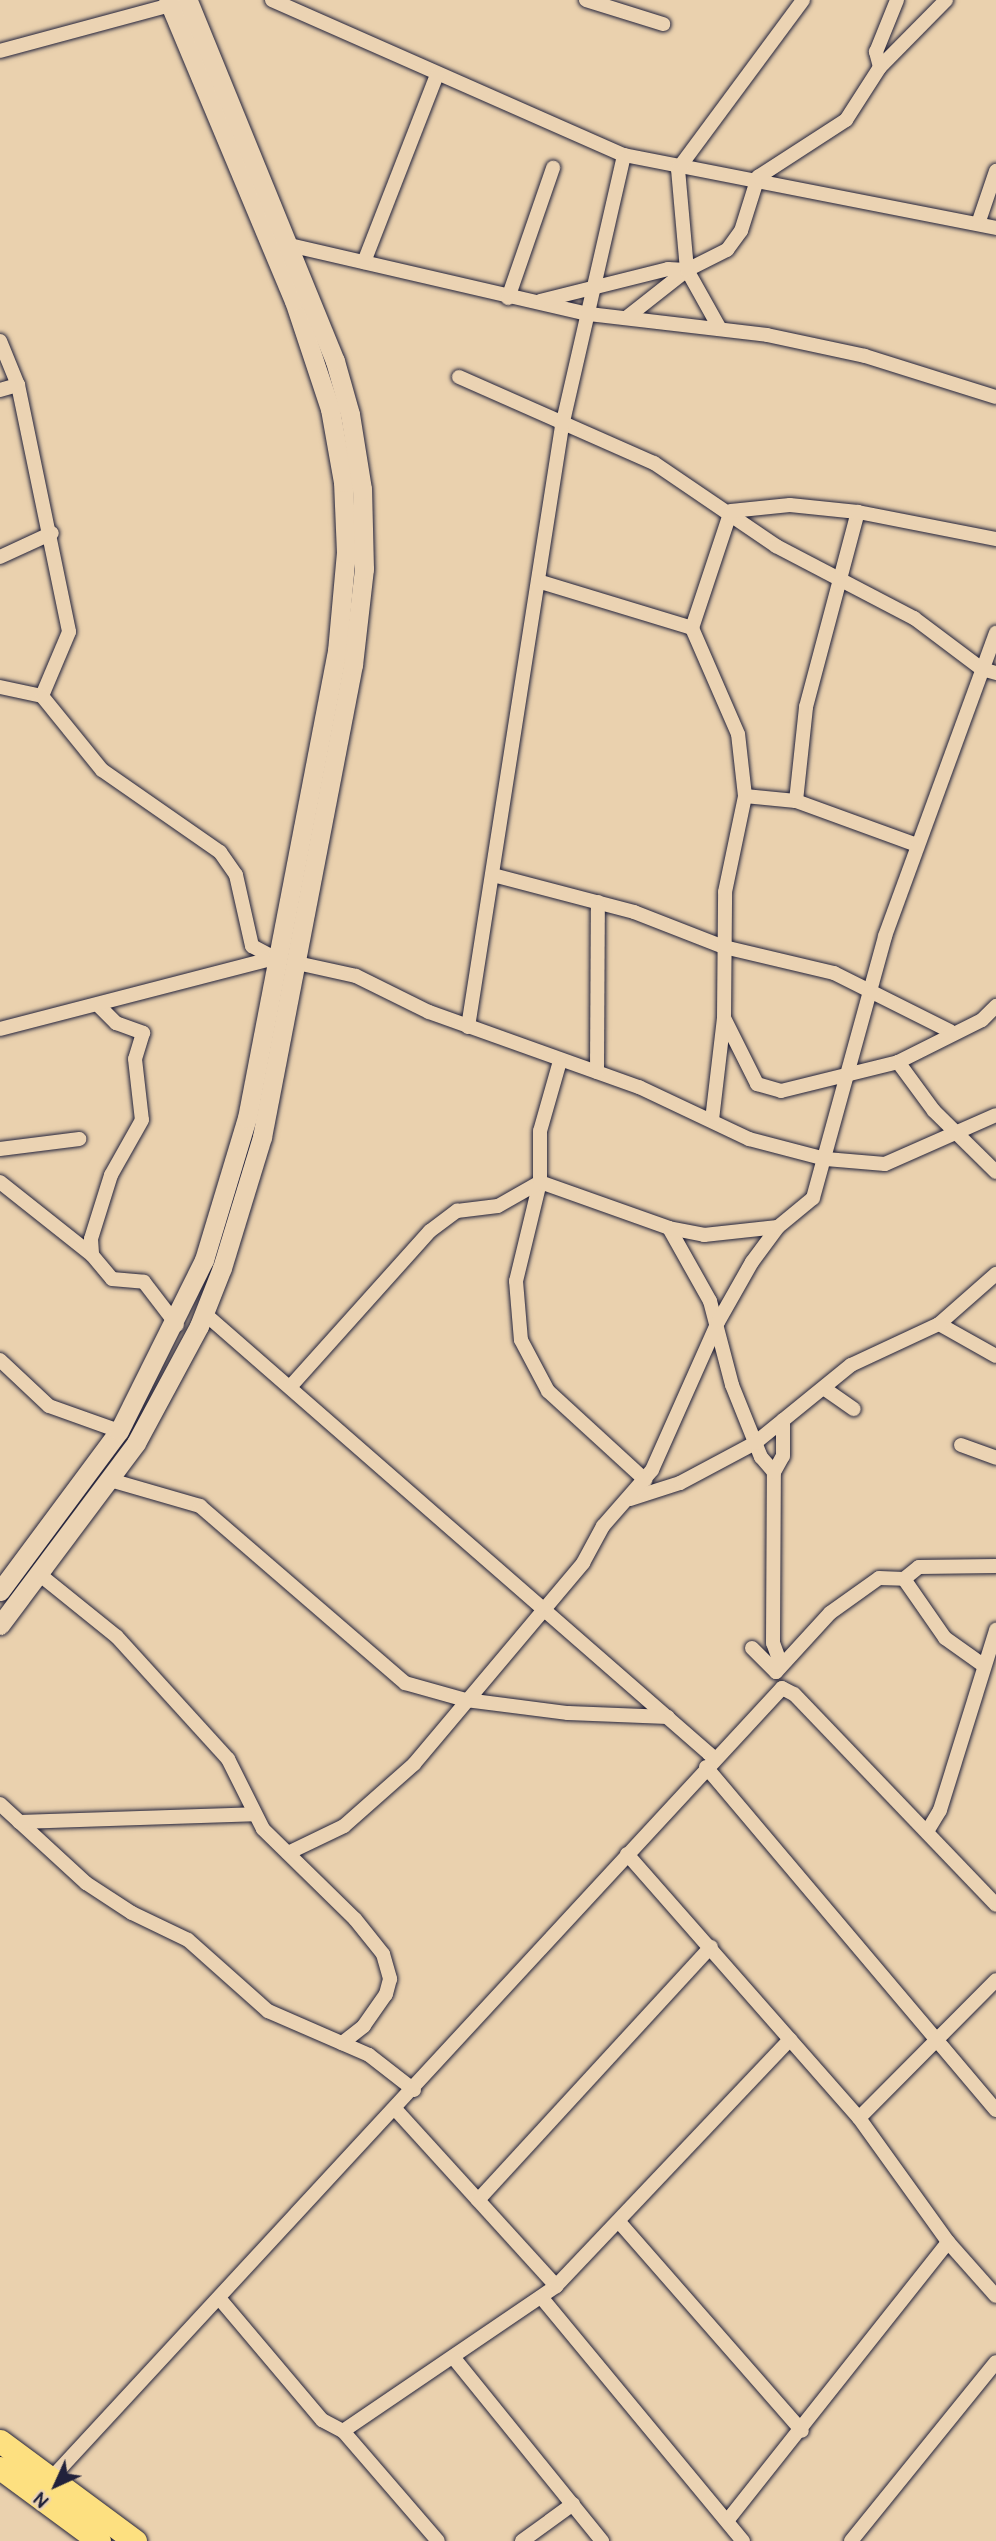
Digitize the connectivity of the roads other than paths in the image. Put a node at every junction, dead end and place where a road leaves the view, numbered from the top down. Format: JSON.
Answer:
{"nodes":[{"id":1,"x":272,"y":0,"type":"edge"},
{"id":2,"x":586,"y":0,"type":"edge"},
{"id":3,"x":640,"y":0,"type":"edge"},
{"id":4,"x":803,"y":0,"type":"edge"},
{"id":5,"x":897,"y":0,"type":"edge"},
{"id":6,"x":946,"y":0,"type":"edge"},
{"id":7,"x":180,"y":1,"type":"edge"},
{"id":8,"x":633,"y":15,"type":"junction"},
{"id":9,"x":663,"y":24,"type":"dead end"},
{"id":10,"x":0,"y":51,"type":"edge"},
{"id":11,"x":880,"y":67,"type":"junction"},
{"id":12,"x":436,"y":77,"type":"junction"},
{"id":13,"x":624,"y":155,"type":"junction"},
{"id":14,"x":553,"y":168,"type":"dead end"},
{"id":15,"x":678,"y":169,"type":"junction"},
{"id":16,"x":996,"y":171,"type":"edge"},
{"id":17,"x":758,"y":177,"type":"junction"},
{"id":18,"x":979,"y":221,"type":"junction"},
{"id":19,"x":996,"y":228,"type":"edge"},
{"id":20,"x":289,"y":245,"type":"junction"},
{"id":21,"x":364,"y":262,"type":"junction"},
{"id":22,"x":687,"y":270,"type":"junction"},
{"id":23,"x":595,"y":287,"type":"junction"},
{"id":24,"x":508,"y":298,"type":"junction"},
{"id":25,"x":535,"y":302,"type":"junction"},
{"id":26,"x":589,"y":314,"type":"junction"},
{"id":27,"x":626,"y":318,"type":"junction"},
{"id":28,"x":720,"y":329,"type":"junction"},
{"id":29,"x":0,"y":341,"type":"edge"},
{"id":30,"x":459,"y":377,"type":"dead end"},
{"id":31,"x":18,"y":385,"type":"junction"},
{"id":32,"x":0,"y":390,"type":"edge"},
{"id":33,"x":996,"y":397,"type":"edge"},
{"id":34,"x":562,"y":426,"type":"junction"},
{"id":35,"x":731,"y":511,"type":"junction"},
{"id":36,"x":858,"y":512,"type":"junction"},
{"id":37,"x":52,"y":533,"type":"junction"},
{"id":38,"x":996,"y":539,"type":"edge"},
{"id":39,"x":0,"y":557,"type":"edge"},
{"id":40,"x":840,"y":579,"type":"junction"},
{"id":41,"x":541,"y":582,"type":"junction"},
{"id":42,"x":692,"y":628,"type":"junction"},
{"id":43,"x":996,"y":633,"type":"edge"},
{"id":44,"x":989,"y":671,"type":"edge"},
{"id":45,"x":0,"y":687,"type":"edge"},
{"id":46,"x":42,"y":696,"type":"junction"},
{"id":47,"x":745,"y":796,"type":"junction"},
{"id":48,"x":796,"y":801,"type":"junction"},
{"id":49,"x":917,"y":845,"type":"junction"},
{"id":50,"x":494,"y":876,"type":"junction"},
{"id":51,"x":598,"y":902,"type":"junction"},
{"id":52,"x":724,"y":947,"type":"junction"},
{"id":53,"x":275,"y":958,"type":"junction"},
{"id":54,"x":297,"y":963,"type":"junction"},
{"id":55,"x":871,"y":991,"type":"junction"},
{"id":56,"x":996,"y":1006,"type":"edge"},
{"id":57,"x":100,"y":1007,"type":"junction"},
{"id":58,"x":724,"y":1018,"type":"junction"},
{"id":59,"x":468,"y":1027,"type":"junction"},
{"id":60,"x":0,"y":1029,"type":"edge"},
{"id":61,"x":950,"y":1031,"type":"junction"},
{"id":62,"x":560,"y":1061,"type":"junction"},
{"id":63,"x":898,"y":1062,"type":"junction"},
{"id":64,"x":597,"y":1072,"type":"junction"},
{"id":65,"x":844,"y":1076,"type":"junction"},
{"id":66,"x":996,"y":1115,"type":"edge"},
{"id":67,"x":712,"y":1120,"type":"junction"},
{"id":68,"x":957,"y":1135,"type":"junction"},
{"id":69,"x":79,"y":1139,"type":"dead end"},
{"id":70,"x":0,"y":1149,"type":"edge"},
{"id":71,"x":827,"y":1159,"type":"junction"},
{"id":72,"x":996,"y":1172,"type":"edge"},
{"id":73,"x":0,"y":1182,"type":"edge"},
{"id":74,"x":540,"y":1182,"type":"junction"},
{"id":75,"x":778,"y":1227,"type":"junction"},
{"id":76,"x":669,"y":1228,"type":"junction"},
{"id":77,"x":92,"y":1255,"type":"junction"},
{"id":78,"x":996,"y":1274,"type":"edge"},
{"id":79,"x":204,"y":1313,"type":"junction"},
{"id":80,"x":718,"y":1322,"type":"junction"},
{"id":81,"x":939,"y":1324,"type":"junction"},
{"id":82,"x":177,"y":1325,"type":"junction"},
{"id":83,"x":996,"y":1356,"type":"edge"},
{"id":84,"x":0,"y":1360,"type":"edge"},
{"id":85,"x":290,"y":1387,"type":"junction"},
{"id":86,"x":825,"y":1388,"type":"junction"},
{"id":87,"x":854,"y":1409,"type":"dead end"},
{"id":88,"x":783,"y":1420,"type":"junction"},
{"id":89,"x":119,"y":1431,"type":"junction"},
{"id":90,"x":755,"y":1443,"type":"junction"},
{"id":91,"x":961,"y":1445,"type":"dead end"},
{"id":92,"x":996,"y":1458,"type":"edge"},
{"id":93,"x":774,"y":1472,"type":"junction"},
{"id":94,"x":110,"y":1480,"type":"junction"},
{"id":95,"x":645,"y":1480,"type":"junction"},
{"id":96,"x":630,"y":1499,"type":"junction"},
{"id":97,"x":996,"y":1566,"type":"edge"},
{"id":98,"x":39,"y":1574,"type":"junction"},
{"id":99,"x":904,"y":1579,"type":"junction"},
{"id":100,"x":0,"y":1591,"type":"edge"},
{"id":101,"x":545,"y":1609,"type":"junction"},
{"id":102,"x":0,"y":1625,"type":"edge"},
{"id":103,"x":996,"y":1630,"type":"edge"},
{"id":104,"x":752,"y":1648,"type":"dead end"},
{"id":105,"x":780,"y":1662,"type":"junction"},
{"id":106,"x":983,"y":1665,"type":"junction"},
{"id":107,"x":466,"y":1700,"type":"junction"},
{"id":108,"x":668,"y":1717,"type":"junction"},
{"id":109,"x":710,"y":1762,"type":"junction"},
{"id":110,"x":0,"y":1804,"type":"edge"},
{"id":111,"x":254,"y":1814,"type":"junction"},
{"id":112,"x":19,"y":1822,"type":"junction"},
{"id":113,"x":928,"y":1830,"type":"junction"},
{"id":114,"x":288,"y":1853,"type":"junction"},
{"id":115,"x":627,"y":1854,"type":"junction"},
{"id":116,"x":996,"y":1905,"type":"edge"},
{"id":117,"x":711,"y":1947,"type":"junction"},
{"id":118,"x":996,"y":1980,"type":"edge"},
{"id":119,"x":790,"y":2039,"type":"junction"},
{"id":120,"x":938,"y":2041,"type":"junction"},
{"id":121,"x":342,"y":2043,"type":"junction"},
{"id":122,"x":414,"y":2090,"type":"junction"},
{"id":123,"x":396,"y":2110,"type":"junction"},
{"id":124,"x":996,"y":2110,"type":"edge"},
{"id":125,"x":859,"y":2118,"type":"junction"},
{"id":126,"x":478,"y":2200,"type":"junction"},
{"id":127,"x":620,"y":2223,"type":"junction"},
{"id":128,"x":948,"y":2242,"type":"junction"},
{"id":129,"x":556,"y":2286,"type":"junction"},
{"id":130,"x":996,"y":2296,"type":"edge"},
{"id":131,"x":541,"y":2297,"type":"junction"},
{"id":132,"x":219,"y":2298,"type":"junction"},
{"id":133,"x":453,"y":2357,"type":"junction"},
{"id":134,"x":996,"y":2362,"type":"edge"},
{"id":135,"x":343,"y":2431,"type":"junction"},
{"id":136,"x":802,"y":2431,"type":"junction"},
{"id":137,"x":0,"y":2441,"type":"edge"},
{"id":138,"x":0,"y":2468,"type":"edge"},
{"id":139,"x":44,"y":2488,"type":"junction"},
{"id":140,"x":573,"y":2504,"type":"junction"},
{"id":141,"x":727,"y":2521,"type":"junction"},
{"id":142,"x":99,"y":2541,"type":"edge"},
{"id":143,"x":135,"y":2541,"type":"edge"},
{"id":144,"x":438,"y":2541,"type":"edge"},
{"id":145,"x":522,"y":2541,"type":"edge"},
{"id":146,"x":601,"y":2541,"type":"edge"},
{"id":147,"x":743,"y":2541,"type":"edge"},
{"id":148,"x":851,"y":2541,"type":"edge"}],
"edges":[{"from":1,"to":12,"type":"street"},
{"from":2,"to":8,"type":"street"},
{"from":3,"to":8,"type":"street"},
{"from":4,"to":15,"type":"street"},
{"from":5,"to":11,"type":"street"},
{"from":6,"to":11,"type":"street"},
{"from":7,"to":10,"type":"street"},
{"from":7,"to":20,"type":"main road"},
{"from":7,"to":53,"type":"main road"},
{"from":8,"to":9,"type":"street"},
{"from":11,"to":17,"type":"street"},
{"from":12,"to":13,"type":"street"},
{"from":12,"to":21,"type":"street"},
{"from":13,"to":15,"type":"street"},
{"from":13,"to":23,"type":"street"},
{"from":14,"to":24,"type":"street"},
{"from":15,"to":17,"type":"street"},
{"from":15,"to":22,"type":"street"},
{"from":16,"to":18,"type":"street"},
{"from":17,"to":18,"type":"street"},
{"from":17,"to":22,"type":"street"},
{"from":18,"to":19,"type":"street"},
{"from":20,"to":21,"type":"street"},
{"from":20,"to":54,"type":"main road"},
{"from":21,"to":24,"type":"street"},
{"from":22,"to":23,"type":"street"},
{"from":22,"to":27,"type":"street"},
{"from":22,"to":28,"type":"street"},
{"from":23,"to":25,"type":"street"},
{"from":23,"to":26,"type":"street"},
{"from":24,"to":25,"type":"street"},
{"from":25,"to":26,"type":"street"},
{"from":26,"to":27,"type":"street"},
{"from":26,"to":34,"type":"street"},
{"from":27,"to":28,"type":"street"},
{"from":28,"to":33,"type":"street"},
{"from":29,"to":31,"type":"street"},
{"from":30,"to":34,"type":"street"},
{"from":31,"to":32,"type":"street"},
{"from":31,"to":37,"type":"street"},
{"from":34,"to":35,"type":"street"},
{"from":34,"to":41,"type":"street"},
{"from":35,"to":36,"type":"street"},
{"from":35,"to":40,"type":"street"},
{"from":35,"to":42,"type":"street"},
{"from":36,"to":38,"type":"street"},
{"from":36,"to":40,"type":"street"},
{"from":37,"to":39,"type":"street"},
{"from":37,"to":46,"type":"street"},
{"from":40,"to":44,"type":"street"},
{"from":40,"to":48,"type":"street"},
{"from":41,"to":42,"type":"street"},
{"from":41,"to":50,"type":"street"},
{"from":42,"to":47,"type":"street"},
{"from":43,"to":44,"type":"street"},
{"from":44,"to":49,"type":"street"},
{"from":45,"to":46,"type":"street"},
{"from":46,"to":53,"type":"street"},
{"from":47,"to":48,"type":"street"},
{"from":47,"to":52,"type":"street"},
{"from":48,"to":49,"type":"street"},
{"from":49,"to":55,"type":"street"},
{"from":50,"to":51,"type":"street"},
{"from":50,"to":59,"type":"street"},
{"from":51,"to":52,"type":"street"},
{"from":51,"to":64,"type":"street"},
{"from":52,"to":55,"type":"street"},
{"from":52,"to":58,"type":"street"},
{"from":53,"to":57,"type":"street"},
{"from":53,"to":82,"type":"main road"},
{"from":54,"to":59,"type":"street"},
{"from":54,"to":79,"type":"main road"},
{"from":55,"to":61,"type":"street"},
{"from":55,"to":65,"type":"street"},
{"from":56,"to":61,"type":"street"},
{"from":57,"to":60,"type":"street"},
{"from":57,"to":77,"type":"street"},
{"from":58,"to":65,"type":"street"},
{"from":58,"to":67,"type":"street"},
{"from":59,"to":62,"type":"street"},
{"from":61,"to":63,"type":"street"},
{"from":62,"to":64,"type":"street"},
{"from":62,"to":74,"type":"street"},
{"from":63,"to":65,"type":"street"},
{"from":63,"to":68,"type":"street"},
{"from":64,"to":67,"type":"street"},
{"from":65,"to":71,"type":"street"},
{"from":66,"to":68,"type":"street"},
{"from":67,"to":71,"type":"street"},
{"from":68,"to":71,"type":"street"},
{"from":68,"to":72,"type":"street"},
{"from":69,"to":70,"type":"street"},
{"from":71,"to":75,"type":"street"},
{"from":73,"to":77,"type":"street"},
{"from":74,"to":76,"type":"street"},
{"from":74,"to":85,"type":"street"},
{"from":74,"to":95,"type":"street"},
{"from":75,"to":76,"type":"street"},
{"from":75,"to":80,"type":"street"},
{"from":76,"to":80,"type":"street"},
{"from":77,"to":82,"type":"street"},
{"from":78,"to":81,"type":"street"},
{"from":79,"to":85,"type":"street"},
{"from":79,"to":94,"type":"main road"},
{"from":80,"to":90,"type":"street"},
{"from":80,"to":95,"type":"street"},
{"from":81,"to":83,"type":"street"},
{"from":81,"to":86,"type":"street"},
{"from":82,"to":89,"type":"main road"},
{"from":84,"to":89,"type":"street"},
{"from":85,"to":101,"type":"street"},
{"from":86,"to":87,"type":"street"},
{"from":86,"to":88,"type":"street"},
{"from":88,"to":90,"type":"street"},
{"from":88,"to":93,"type":"street"},
{"from":89,"to":100,"type":"main road"},
{"from":90,"to":93,"type":"street"},
{"from":90,"to":96,"type":"street"},
{"from":91,"to":92,"type":"street"},
{"from":93,"to":105,"type":"street"},
{"from":94,"to":98,"type":"main road"},
{"from":94,"to":107,"type":"street"},
{"from":95,"to":96,"type":"street"},
{"from":96,"to":101,"type":"street"},
{"from":97,"to":99,"type":"street"},
{"from":98,"to":102,"type":"main road"},
{"from":98,"to":111,"type":"street"},
{"from":99,"to":105,"type":"street"},
{"from":99,"to":106,"type":"street"},
{"from":101,"to":107,"type":"street"},
{"from":101,"to":108,"type":"street"},
{"from":103,"to":106,"type":"street"},
{"from":104,"to":105,"type":"street"},
{"from":106,"to":113,"type":"street"},
{"from":107,"to":108,"type":"street"},
{"from":107,"to":114,"type":"street"},
{"from":108,"to":109,"type":"street"},
{"from":109,"to":113,"type":"street"},
{"from":109,"to":115,"type":"street"},
{"from":109,"to":120,"type":"street"},
{"from":110,"to":112,"type":"street"},
{"from":111,"to":112,"type":"street"},
{"from":111,"to":114,"type":"street"},
{"from":112,"to":121,"type":"street"},
{"from":113,"to":116,"type":"street"},
{"from":114,"to":121,"type":"street"},
{"from":115,"to":117,"type":"street"},
{"from":115,"to":122,"type":"street"},
{"from":117,"to":119,"type":"street"},
{"from":117,"to":126,"type":"street"},
{"from":118,"to":120,"type":"street"},
{"from":119,"to":125,"type":"street"},
{"from":119,"to":127,"type":"street"},
{"from":120,"to":124,"type":"street"},
{"from":120,"to":125,"type":"street"},
{"from":121,"to":122,"type":"street"},
{"from":122,"to":123,"type":"street"},
{"from":123,"to":126,"type":"street"},
{"from":123,"to":132,"type":"street"},
{"from":125,"to":128,"type":"street"},
{"from":126,"to":129,"type":"street"},
{"from":127,"to":129,"type":"street"},
{"from":127,"to":136,"type":"street"},
{"from":128,"to":130,"type":"street"},
{"from":128,"to":136,"type":"street"},
{"from":129,"to":131,"type":"street"},
{"from":131,"to":133,"type":"street"},
{"from":131,"to":141,"type":"street"},
{"from":132,"to":135,"type":"street"},
{"from":132,"to":139,"type":"street"},
{"from":133,"to":135,"type":"street"},
{"from":133,"to":140,"type":"street"},
{"from":134,"to":148,"type":"street"},
{"from":135,"to":144,"type":"street"},
{"from":136,"to":141,"type":"street"},
{"from":137,"to":139,"type":"highway"},
{"from":138,"to":139,"type":"highway"},
{"from":139,"to":142,"type":"highway"},
{"from":139,"to":143,"type":"highway"},
{"from":140,"to":145,"type":"street"},
{"from":140,"to":146,"type":"street"},
{"from":141,"to":147,"type":"street"}]}
